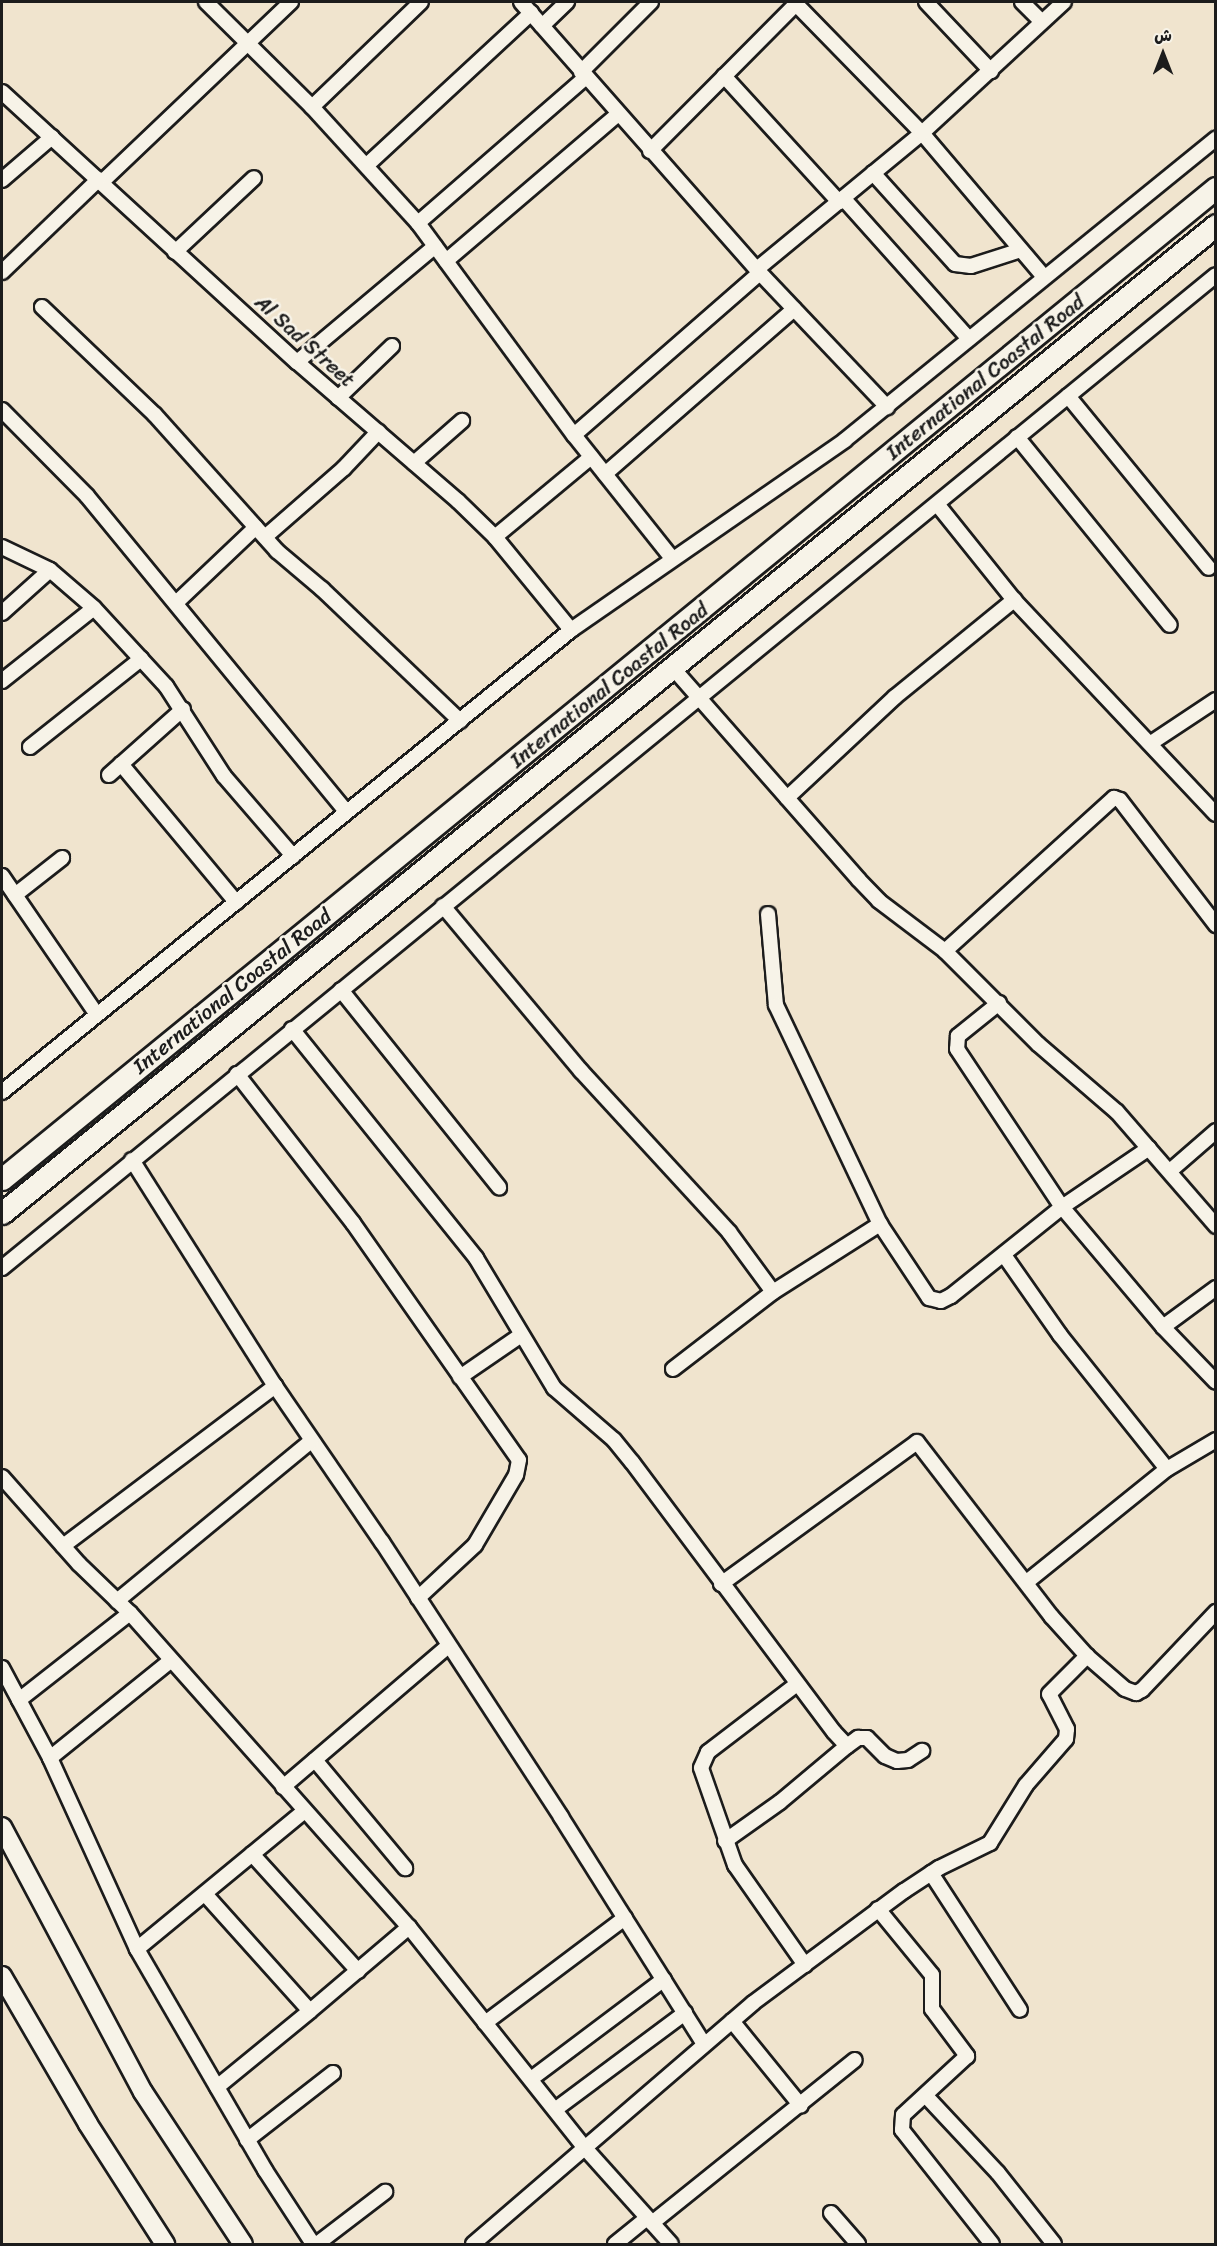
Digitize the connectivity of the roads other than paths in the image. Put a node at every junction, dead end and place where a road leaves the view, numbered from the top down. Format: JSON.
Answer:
{"nodes":[{"id":1,"x":291,"y":2,"type":"edge"},
{"id":2,"x":421,"y":2,"type":"edge"},
{"id":3,"x":521,"y":2,"type":"edge"},
{"id":4,"x":567,"y":2,"type":"edge"},
{"id":5,"x":926,"y":2,"type":"edge"},
{"id":6,"x":1023,"y":2,"type":"edge"},
{"id":7,"x":1064,"y":2,"type":"edge"},
{"id":8,"x":211,"y":3,"type":"edge"},
{"id":9,"x":795,"y":3,"type":"edge"},
{"id":10,"x":644,"y":4,"type":"edge"},
{"id":11,"x":531,"y":13,"type":"junction"},
{"id":12,"x":1042,"y":22,"type":"junction"},
{"id":13,"x":542,"y":26,"type":"junction"},
{"id":14,"x":249,"y":42,"type":"junction"},
{"id":15,"x":991,"y":71,"type":"junction"},
{"id":16,"x":584,"y":74,"type":"junction"},
{"id":17,"x":724,"y":76,"type":"junction"},
{"id":18,"x":2,"y":92,"type":"edge"},
{"id":19,"x":312,"y":107,"type":"junction"},
{"id":20,"x":618,"y":114,"type":"junction"},
{"id":21,"x":922,"y":133,"type":"junction"},
{"id":22,"x":52,"y":137,"type":"junction"},
{"id":23,"x":1215,"y":139,"type":"edge"},
{"id":24,"x":651,"y":151,"type":"junction"},
{"id":25,"x":367,"y":165,"type":"junction"},
{"id":26,"x":873,"y":173,"type":"junction"},
{"id":27,"x":254,"y":178,"type":"dead end"},
{"id":28,"x":2,"y":180,"type":"edge"},
{"id":29,"x":101,"y":180,"type":"junction"},
{"id":30,"x":1215,"y":188,"type":"edge"},
{"id":31,"x":841,"y":200,"type":"junction"},
{"id":32,"x":418,"y":223,"type":"junction"},
{"id":33,"x":1215,"y":225,"type":"edge"},
{"id":34,"x":435,"y":246,"type":"junction"},
{"id":35,"x":1021,"y":250,"type":"junction"},
{"id":36,"x":175,"y":252,"type":"junction"},
{"id":37,"x":446,"y":261,"type":"junction"},
{"id":38,"x":758,"y":271,"type":"junction"},
{"id":39,"x":2,"y":272,"type":"edge"},
{"id":40,"x":1215,"y":275,"type":"edge"},
{"id":41,"x":1044,"y":277,"type":"junction"},
{"id":42,"x":42,"y":307,"type":"dead end"},
{"id":43,"x":794,"y":309,"type":"junction"},
{"id":44,"x":969,"y":339,"type":"junction"},
{"id":45,"x":392,"y":346,"type":"dead end"},
{"id":46,"x":297,"y":362,"type":"junction"},
{"id":47,"x":1068,"y":396,"type":"junction"},
{"id":48,"x":338,"y":398,"type":"junction"},
{"id":49,"x":887,"y":407,"type":"junction"},
{"id":50,"x":2,"y":410,"type":"edge"},
{"id":51,"x":462,"y":421,"type":"dead end"},
{"id":52,"x":378,"y":432,"type":"junction"},
{"id":53,"x":574,"y":435,"type":"junction"},
{"id":54,"x":1017,"y":437,"type":"junction"},
{"id":55,"x":591,"y":457,"type":"junction"},
{"id":56,"x":414,"y":463,"type":"junction"},
{"id":57,"x":605,"y":474,"type":"junction"},
{"id":58,"x":937,"y":504,"type":"junction"},
{"id":59,"x":260,"y":532,"type":"junction"},
{"id":60,"x":495,"y":537,"type":"junction"},
{"id":61,"x":2,"y":547,"type":"edge"},
{"id":62,"x":672,"y":558,"type":"junction"},
{"id":63,"x":1209,"y":568,"type":"dead end"},
{"id":64,"x":50,"y":570,"type":"junction"},
{"id":65,"x":1014,"y":600,"type":"junction"},
{"id":66,"x":176,"y":603,"type":"junction"},
{"id":67,"x":94,"y":608,"type":"junction"},
{"id":68,"x":2,"y":613,"type":"edge"},
{"id":69,"x":1170,"y":625,"type":"dead end"},
{"id":70,"x":571,"y":630,"type":"junction"},
{"id":71,"x":141,"y":658,"type":"junction"},
{"id":72,"x":672,"y":667,"type":"junction"},
{"id":73,"x":2,"y":681,"type":"edge"},
{"id":74,"x":700,"y":699,"type":"junction"},
{"id":75,"x":1215,"y":700,"type":"edge"},
{"id":76,"x":183,"y":709,"type":"junction"},
{"id":77,"x":460,"y":721,"type":"junction"},
{"id":78,"x":1151,"y":743,"type":"junction"},
{"id":79,"x":30,"y":747,"type":"dead end"},
{"id":80,"x":121,"y":764,"type":"junction"},
{"id":81,"x":109,"y":775,"type":"dead end"},
{"id":82,"x":787,"y":798,"type":"junction"},
{"id":83,"x":347,"y":812,"type":"junction"},
{"id":84,"x":1215,"y":814,"type":"edge"},
{"id":85,"x":293,"y":856,"type":"junction"},
{"id":86,"x":62,"y":858,"type":"dead end"},
{"id":87,"x":2,"y":876,"type":"edge"},
{"id":88,"x":15,"y":895,"type":"junction"},
{"id":89,"x":236,"y":902,"type":"junction"},
{"id":90,"x":443,"y":906,"type":"junction"},
{"id":91,"x":768,"y":914,"type":"dead end"},
{"id":92,"x":1215,"y":925,"type":"edge"},
{"id":93,"x":945,"y":951,"type":"junction"},
{"id":94,"x":341,"y":990,"type":"junction"},
{"id":95,"x":999,"y":1003,"type":"junction"},
{"id":96,"x":97,"y":1015,"type":"junction"},
{"id":97,"x":292,"y":1029,"type":"junction"},
{"id":98,"x":2,"y":1072,"type":"edge"},
{"id":99,"x":237,"y":1074,"type":"junction"},
{"id":100,"x":6,"y":1088,"type":"edge"},
{"id":101,"x":1215,"y":1131,"type":"edge"},
{"id":102,"x":1149,"y":1148,"type":"junction"},
{"id":103,"x":32,"y":1154,"type":"junction"},
{"id":104,"x":132,"y":1160,"type":"junction"},
{"id":105,"x":2,"y":1166,"type":"edge"},
{"id":106,"x":1170,"y":1171,"type":"junction"},
{"id":107,"x":2,"y":1179,"type":"edge"},
{"id":108,"x":499,"y":1187,"type":"dead end"},
{"id":109,"x":1062,"y":1207,"type":"junction"},
{"id":110,"x":2,"y":1213,"type":"edge"},
{"id":111,"x":880,"y":1224,"type":"junction"},
{"id":112,"x":1215,"y":1226,"type":"edge"},
{"id":113,"x":1004,"y":1255,"type":"junction"},
{"id":114,"x":2,"y":1268,"type":"edge"},
{"id":115,"x":1215,"y":1288,"type":"edge"},
{"id":116,"x":773,"y":1292,"type":"junction"},
{"id":117,"x":1163,"y":1327,"type":"junction"},
{"id":118,"x":521,"y":1335,"type":"junction"},
{"id":119,"x":674,"y":1369,"type":"dead end"},
{"id":120,"x":460,"y":1377,"type":"junction"},
{"id":121,"x":1215,"y":1383,"type":"edge"},
{"id":122,"x":275,"y":1386,"type":"junction"},
{"id":123,"x":1215,"y":1440,"type":"edge"},
{"id":124,"x":311,"y":1441,"type":"junction"},
{"id":125,"x":1167,"y":1468,"type":"junction"},
{"id":126,"x":2,"y":1478,"type":"edge"},
{"id":127,"x":63,"y":1546,"type":"junction"},
{"id":128,"x":1028,"y":1581,"type":"junction"},
{"id":129,"x":721,"y":1584,"type":"junction"},
{"id":130,"x":418,"y":1598,"type":"junction"},
{"id":131,"x":117,"y":1601,"type":"junction"},
{"id":132,"x":1215,"y":1612,"type":"edge"},
{"id":133,"x":130,"y":1613,"type":"junction"},
{"id":134,"x":448,"y":1646,"type":"junction"},
{"id":135,"x":1086,"y":1656,"type":"junction"},
{"id":136,"x":170,"y":1661,"type":"junction"},
{"id":137,"x":2,"y":1668,"type":"edge"},
{"id":138,"x":796,"y":1684,"type":"junction"},
{"id":139,"x":19,"y":1700,"type":"junction"},
{"id":140,"x":847,"y":1746,"type":"junction"},
{"id":141,"x":922,"y":1751,"type":"dead end"},
{"id":142,"x":50,"y":1758,"type":"junction"},
{"id":143,"x":315,"y":1760,"type":"junction"},
{"id":144,"x":283,"y":1788,"type":"junction"},
{"id":145,"x":303,"y":1812,"type":"junction"},
{"id":146,"x":2,"y":1827,"type":"edge"},
{"id":147,"x":725,"y":1841,"type":"junction"},
{"id":148,"x":252,"y":1854,"type":"junction"},
{"id":149,"x":405,"y":1868,"type":"dead end"},
{"id":150,"x":931,"y":1873,"type":"junction"},
{"id":151,"x":204,"y":1894,"type":"junction"},
{"id":152,"x":878,"y":1909,"type":"junction"},
{"id":153,"x":625,"y":1918,"type":"junction"},
{"id":154,"x":409,"y":1927,"type":"junction"},
{"id":155,"x":137,"y":1949,"type":"junction"},
{"id":156,"x":805,"y":1965,"type":"junction"},
{"id":157,"x":358,"y":1971,"type":"junction"},
{"id":158,"x":2,"y":1976,"type":"edge"},
{"id":159,"x":664,"y":1979,"type":"junction"},
{"id":160,"x":1020,"y":2010,"type":"dead end"},
{"id":161,"x":310,"y":2011,"type":"junction"},
{"id":162,"x":685,"y":2013,"type":"junction"},
{"id":163,"x":732,"y":2021,"type":"junction"},
{"id":164,"x":485,"y":2023,"type":"junction"},
{"id":165,"x":704,"y":2044,"type":"junction"},
{"id":166,"x":855,"y":2060,"type":"dead end"},
{"id":167,"x":333,"y":2073,"type":"dead end"},
{"id":168,"x":531,"y":2079,"type":"junction"},
{"id":169,"x":217,"y":2087,"type":"junction"},
{"id":170,"x":926,"y":2097,"type":"junction"},
{"id":171,"x":801,"y":2106,"type":"junction"},
{"id":172,"x":556,"y":2109,"type":"junction"},
{"id":173,"x":247,"y":2140,"type":"junction"},
{"id":174,"x":584,"y":2147,"type":"junction"},
{"id":175,"x":385,"y":2192,"type":"dead end"},
{"id":176,"x":831,"y":2213,"type":"dead end"},
{"id":177,"x":649,"y":2220,"type":"junction"},
{"id":178,"x":165,"y":2244,"type":"edge"},
{"id":179,"x":243,"y":2244,"type":"edge"},
{"id":180,"x":315,"y":2244,"type":"edge"},
{"id":181,"x":472,"y":2244,"type":"edge"},
{"id":182,"x":615,"y":2244,"type":"edge"},
{"id":183,"x":671,"y":2244,"type":"edge"},
{"id":184,"x":858,"y":2244,"type":"edge"},
{"id":185,"x":992,"y":2244,"type":"edge"},
{"id":186,"x":1054,"y":2244,"type":"edge"}],
"edges":[{"from":1,"to":14,"type":"street"},
{"from":2,"to":19,"type":"street"},
{"from":3,"to":11,"type":"street"},
{"from":4,"to":13,"type":"street"},
{"from":5,"to":15,"type":"street"},
{"from":6,"to":12,"type":"street"},
{"from":7,"to":12,"type":"street"},
{"from":8,"to":14,"type":"street"},
{"from":9,"to":17,"type":"street"},
{"from":9,"to":21,"type":"street"},
{"from":10,"to":16,"type":"street"},
{"from":11,"to":13,"type":"street"},
{"from":11,"to":25,"type":"street"},
{"from":12,"to":15,"type":"street"},
{"from":13,"to":16,"type":"street"},
{"from":14,"to":19,"type":"street"},
{"from":14,"to":29,"type":"street"},
{"from":15,"to":21,"type":"street"},
{"from":16,"to":20,"type":"street"},
{"from":16,"to":32,"type":"street"},
{"from":17,"to":24,"type":"street"},
{"from":17,"to":31,"type":"street"},
{"from":18,"to":22,"type":"street","name":"Al Sad Street"},
{"from":19,"to":25,"type":"street"},
{"from":20,"to":24,"type":"street"},
{"from":20,"to":37,"type":"street"},
{"from":21,"to":26,"type":"street"},
{"from":21,"to":35,"type":"street"},
{"from":22,"to":28,"type":"street"},
{"from":22,"to":29,"type":"street","name":"Al Sad Street"},
{"from":23,"to":41,"type":"street"},
{"from":24,"to":38,"type":"street"},
{"from":25,"to":32,"type":"street"},
{"from":26,"to":31,"type":"street"},
{"from":26,"to":35,"type":"street"},
{"from":27,"to":36,"type":"street"},
{"from":29,"to":36,"type":"street","name":"Al Sad Street"},
{"from":29,"to":39,"type":"street"},
{"from":30,"to":103,"type":"highway","name":"International Coastal Road"},
{"from":31,"to":38,"type":"street"},
{"from":31,"to":44,"type":"street"},
{"from":32,"to":34,"type":"street"},
{"from":33,"to":72,"type":"highway","name":"International Coastal Road"},
{"from":34,"to":37,"type":"street"},
{"from":34,"to":46,"type":"street"},
{"from":35,"to":41,"type":"street"},
{"from":36,"to":46,"type":"street","name":"Al Sad Street"},
{"from":37,"to":53,"type":"street"},
{"from":38,"to":43,"type":"street"},
{"from":38,"to":53,"type":"street"},
{"from":40,"to":47,"type":"street"},
{"from":41,"to":44,"type":"street"},
{"from":42,"to":59,"type":"street"},
{"from":43,"to":49,"type":"street"},
{"from":43,"to":57,"type":"street"},
{"from":44,"to":49,"type":"street"},
{"from":45,"to":48,"type":"street"},
{"from":46,"to":48,"type":"street","name":"Al Sad Street"},
{"from":47,"to":54,"type":"street"},
{"from":47,"to":63,"type":"street"},
{"from":48,"to":52,"type":"street","name":"Al Sad Street"},
{"from":49,"to":62,"type":"street"},
{"from":50,"to":66,"type":"street"},
{"from":51,"to":56,"type":"street"},
{"from":52,"to":56,"type":"street","name":"Al Sad Street"},
{"from":52,"to":59,"type":"street"},
{"from":53,"to":55,"type":"street"},
{"from":54,"to":58,"type":"street"},
{"from":54,"to":69,"type":"street"},
{"from":55,"to":57,"type":"street"},
{"from":55,"to":60,"type":"street"},
{"from":56,"to":60,"type":"street","name":"Al Sad Street"},
{"from":57,"to":62,"type":"street"},
{"from":58,"to":65,"type":"street"},
{"from":58,"to":74,"type":"street"},
{"from":59,"to":66,"type":"street"},
{"from":59,"to":77,"type":"street"},
{"from":60,"to":70,"type":"street","name":"Al Sad Street"},
{"from":61,"to":64,"type":"street"},
{"from":62,"to":70,"type":"street"},
{"from":64,"to":67,"type":"street"},
{"from":64,"to":68,"type":"street"},
{"from":65,"to":78,"type":"street"},
{"from":65,"to":82,"type":"street"},
{"from":66,"to":83,"type":"street"},
{"from":67,"to":71,"type":"street"},
{"from":67,"to":73,"type":"street"},
{"from":70,"to":77,"type":"street"},
{"from":71,"to":76,"type":"street"},
{"from":71,"to":79,"type":"street"},
{"from":72,"to":74,"type":"street"},
{"from":72,"to":110,"type":"highway","name":"International Coastal Road"},
{"from":74,"to":82,"type":"street"},
{"from":74,"to":90,"type":"street"},
{"from":75,"to":78,"type":"street"},
{"from":76,"to":80,"type":"street"},
{"from":76,"to":85,"type":"street"},
{"from":77,"to":83,"type":"street"},
{"from":78,"to":84,"type":"street"},
{"from":80,"to":81,"type":"street"},
{"from":80,"to":89,"type":"street"},
{"from":82,"to":93,"type":"street"},
{"from":83,"to":85,"type":"street"},
{"from":85,"to":89,"type":"street"},
{"from":86,"to":88,"type":"street"},
{"from":87,"to":88,"type":"street"},
{"from":88,"to":96,"type":"street"},
{"from":89,"to":96,"type":"street"},
{"from":90,"to":94,"type":"street"},
{"from":90,"to":116,"type":"street"},
{"from":91,"to":111,"type":"street"},
{"from":92,"to":93,"type":"street"},
{"from":93,"to":95,"type":"street"},
{"from":94,"to":97,"type":"street"},
{"from":94,"to":108,"type":"street"},
{"from":95,"to":102,"type":"street"},
{"from":95,"to":109,"type":"street"},
{"from":96,"to":100,"type":"street"},
{"from":97,"to":99,"type":"street"},
{"from":97,"to":118,"type":"street"},
{"from":98,"to":100,"type":"street"},
{"from":99,"to":104,"type":"street"},
{"from":99,"to":120,"type":"street"},
{"from":101,"to":106,"type":"street"},
{"from":102,"to":106,"type":"street"},
{"from":102,"to":109,"type":"street"},
{"from":103,"to":105,"type":"highway"},
{"from":103,"to":107,"type":"highway","name":"International Coastal Road"},
{"from":104,"to":114,"type":"street"},
{"from":104,"to":122,"type":"street"},
{"from":106,"to":112,"type":"street"},
{"from":109,"to":113,"type":"street"},
{"from":109,"to":117,"type":"street"},
{"from":111,"to":113,"type":"street"},
{"from":111,"to":116,"type":"street"},
{"from":113,"to":125,"type":"street"},
{"from":115,"to":117,"type":"street"},
{"from":116,"to":119,"type":"street"},
{"from":117,"to":121,"type":"street"},
{"from":118,"to":120,"type":"street"},
{"from":118,"to":129,"type":"street"},
{"from":120,"to":130,"type":"street"},
{"from":122,"to":124,"type":"street"},
{"from":122,"to":127,"type":"street"},
{"from":123,"to":125,"type":"street"},
{"from":124,"to":130,"type":"street"},
{"from":124,"to":131,"type":"street"},
{"from":125,"to":128,"type":"street"},
{"from":126,"to":127,"type":"street"},
{"from":127,"to":131,"type":"street"},
{"from":128,"to":129,"type":"street"},
{"from":128,"to":135,"type":"street"},
{"from":129,"to":138,"type":"street"},
{"from":130,"to":134,"type":"street"},
{"from":131,"to":133,"type":"street"},
{"from":132,"to":135,"type":"street"},
{"from":133,"to":136,"type":"street"},
{"from":133,"to":139,"type":"street"},
{"from":134,"to":143,"type":"street"},
{"from":134,"to":153,"type":"street"},
{"from":135,"to":150,"type":"street"},
{"from":136,"to":142,"type":"street"},
{"from":136,"to":144,"type":"street"},
{"from":137,"to":139,"type":"street"},
{"from":138,"to":140,"type":"street"},
{"from":138,"to":147,"type":"street"},
{"from":139,"to":142,"type":"street"},
{"from":140,"to":141,"type":"street"},
{"from":140,"to":147,"type":"street"},
{"from":142,"to":155,"type":"street"},
{"from":143,"to":144,"type":"street"},
{"from":143,"to":149,"type":"street"},
{"from":144,"to":145,"type":"street"},
{"from":145,"to":148,"type":"street"},
{"from":145,"to":154,"type":"street"},
{"from":146,"to":179,"type":"main road"},
{"from":147,"to":156,"type":"street"},
{"from":148,"to":151,"type":"street"},
{"from":148,"to":157,"type":"street"},
{"from":150,"to":152,"type":"street"},
{"from":150,"to":160,"type":"street"},
{"from":151,"to":155,"type":"street"},
{"from":151,"to":161,"type":"street"},
{"from":152,"to":156,"type":"street"},
{"from":152,"to":170,"type":"street"},
{"from":153,"to":159,"type":"street"},
{"from":153,"to":164,"type":"street"},
{"from":154,"to":157,"type":"street"},
{"from":154,"to":164,"type":"street"},
{"from":155,"to":169,"type":"street"},
{"from":156,"to":163,"type":"street"},
{"from":157,"to":161,"type":"street"},
{"from":158,"to":178,"type":"main road"},
{"from":159,"to":162,"type":"street"},
{"from":159,"to":168,"type":"street"},
{"from":161,"to":169,"type":"street"},
{"from":162,"to":165,"type":"street"},
{"from":162,"to":172,"type":"street"},
{"from":163,"to":165,"type":"street"},
{"from":163,"to":171,"type":"street"},
{"from":164,"to":168,"type":"street"},
{"from":165,"to":174,"type":"street"},
{"from":166,"to":171,"type":"street"},
{"from":167,"to":173,"type":"street"},
{"from":168,"to":172,"type":"street"},
{"from":169,"to":173,"type":"street"},
{"from":170,"to":185,"type":"street"},
{"from":170,"to":186,"type":"street"},
{"from":171,"to":177,"type":"street"},
{"from":172,"to":174,"type":"street"},
{"from":173,"to":180,"type":"street"},
{"from":174,"to":177,"type":"street"},
{"from":174,"to":181,"type":"street"},
{"from":175,"to":180,"type":"street"},
{"from":176,"to":184,"type":"street"},
{"from":177,"to":182,"type":"street"},
{"from":177,"to":183,"type":"street"}]}
